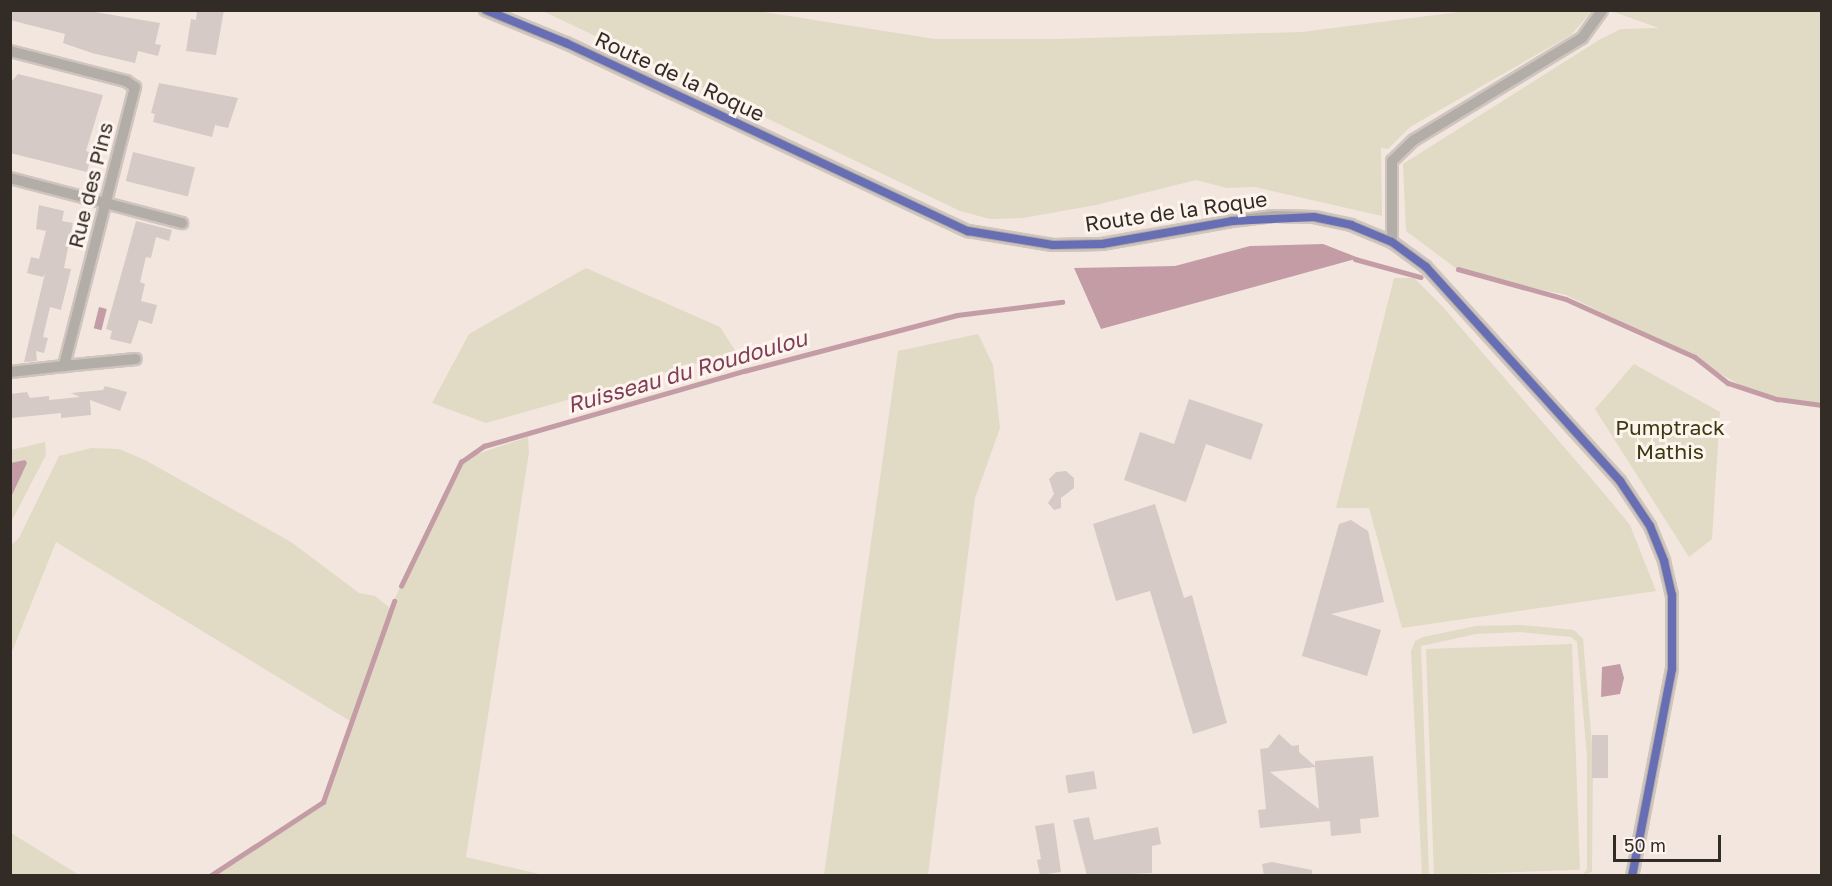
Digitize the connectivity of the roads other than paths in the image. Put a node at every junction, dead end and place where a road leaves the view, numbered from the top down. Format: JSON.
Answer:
{"nodes":[{"id":1,"x":485,"y":10,"type":"edge"},
{"id":2,"x":1602,"y":10,"type":"edge"},
{"id":3,"x":10,"y":51,"type":"edge"},
{"id":4,"x":10,"y":178,"type":"edge"},
{"id":5,"x":106,"y":203,"type":"junction"},
{"id":6,"x":182,"y":223,"type":"dead end"},
{"id":7,"x":1392,"y":242,"type":"junction"},
{"id":8,"x":136,"y":359,"type":"dead end"},
{"id":9,"x":64,"y":366,"type":"junction"},
{"id":10,"x":10,"y":372,"type":"edge"},
{"id":11,"x":1632,"y":876,"type":"edge"}],
"edges":[{"from":1,"to":7,"type":"street","name":"Route de la Roque"},
{"from":2,"to":7,"type":"street"},
{"from":3,"to":5,"type":"street","name":"Rue des Pins"},
{"from":4,"to":5,"type":"street"},
{"from":5,"to":6,"type":"street"},
{"from":5,"to":9,"type":"street","name":"Rue des Pins"},
{"from":7,"to":11,"type":"street","name":"Route de la Roque"},
{"from":8,"to":9,"type":"street"},
{"from":9,"to":10,"type":"street"}]}
